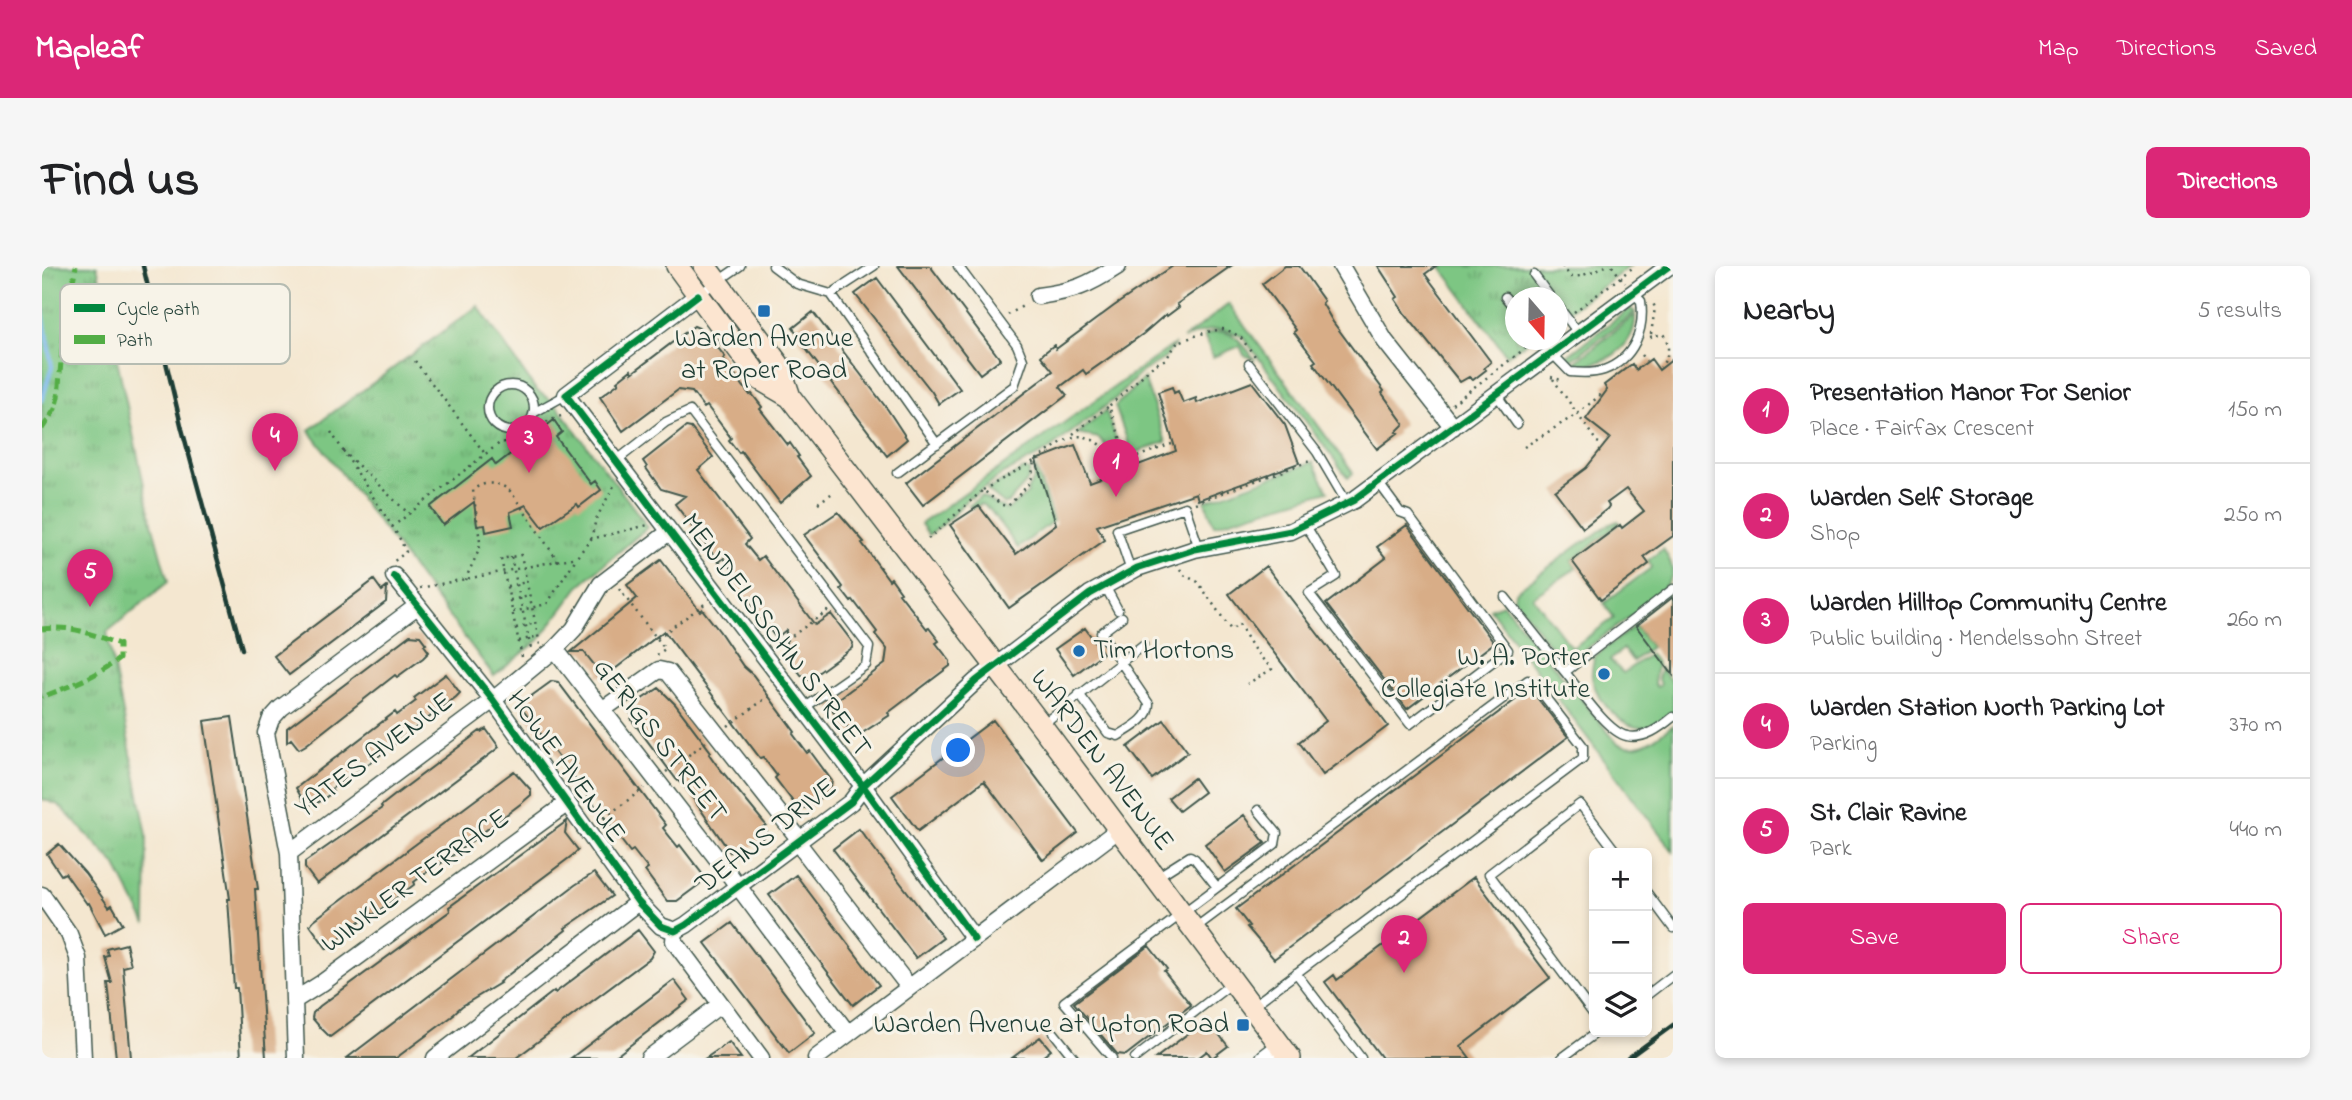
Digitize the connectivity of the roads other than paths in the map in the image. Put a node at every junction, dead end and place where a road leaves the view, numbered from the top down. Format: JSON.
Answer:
{"nodes":[{"id":1,"x":677,"y":266,"type":"edge"},
{"id":2,"x":740,"y":266,"type":"edge"},
{"id":3,"x":774,"y":266,"type":"edge"},
{"id":4,"x":874,"y":266,"type":"edge"},
{"id":5,"x":958,"y":266,"type":"edge"},
{"id":6,"x":1118,"y":266,"type":"edge"},
{"id":7,"x":1341,"y":266,"type":"edge"},
{"id":8,"x":1671,"y":267,"type":"edge"},
{"id":9,"x":711,"y":274,"type":"edge"},
{"id":10,"x":1534,"y":275,"type":"dead end"},
{"id":11,"x":1543,"y":287,"type":"edge"},
{"id":12,"x":1633,"y":293,"type":"junction"},
{"id":13,"x":831,"y":294,"type":"junction"},
{"id":14,"x":698,"y":295,"type":"junction"},
{"id":15,"x":1038,"y":296,"type":"road end"},
{"id":16,"x":1568,"y":320,"type":"edge"},
{"id":17,"x":1579,"y":334,"type":"junction"},
{"id":18,"x":1547,"y":350,"type":"edge"},
{"id":19,"x":1550,"y":354,"type":"junction"},
{"id":20,"x":1249,"y":364,"type":"dead end"},
{"id":21,"x":1496,"y":394,"type":"junction"},
{"id":22,"x":566,"y":395,"type":"junction"},
{"id":23,"x":790,"y":397,"type":"junction"},
{"id":24,"x":535,"y":412,"type":"junction"},
{"id":25,"x":1517,"y":424,"type":"dead end"},
{"id":26,"x":1453,"y":428,"type":"junction"},
{"id":27,"x":937,"y":444,"type":"junction"},
{"id":28,"x":616,"y":460,"type":"junction"},
{"id":29,"x":897,"y":473,"type":"dead end"},
{"id":30,"x":1378,"y":482,"type":"junction"},
{"id":31,"x":1347,"y":503,"type":"junction"},
{"id":32,"x":1305,"y":524,"type":"junction"},
{"id":33,"x":669,"y":532,"type":"junction"},
{"id":34,"x":1199,"y":548,"type":"junction"},
{"id":35,"x":1132,"y":571,"type":"junction"},
{"id":36,"x":394,"y":576,"type":"dead end"},
{"id":37,"x":1105,"y":586,"type":"junction"},
{"id":38,"x":1673,"y":589,"type":"edge"},
{"id":39,"x":1505,"y":597,"type":"dead end"},
{"id":40,"x":417,"y":606,"type":"junction"},
{"id":41,"x":1143,"y":645,"type":"dead end"},
{"id":42,"x":547,"y":649,"type":"junction"},
{"id":43,"x":1122,"y":662,"type":"junction"},
{"id":44,"x":995,"y":666,"type":"junction"},
{"id":45,"x":1565,"y":672,"type":"junction"},
{"id":46,"x":1079,"y":694,"type":"junction"},
{"id":47,"x":493,"y":700,"type":"junction"},
{"id":48,"x":804,"y":708,"type":"junction"},
{"id":49,"x":602,"y":710,"type":"junction"},
{"id":50,"x":1673,"y":717,"type":"edge"},
{"id":51,"x":1041,"y":725,"type":"junction"},
{"id":52,"x":863,"y":786,"type":"junction"},
{"id":53,"x":566,"y":804,"type":"junction"},
{"id":54,"x":1258,"y":810,"type":"dead end"},
{"id":55,"x":1118,"y":830,"type":"junction"},
{"id":56,"x":799,"y":841,"type":"junction"},
{"id":57,"x":1613,"y":848,"type":"edge"},
{"id":58,"x":289,"y":853,"type":"junction"},
{"id":59,"x":1155,"y":879,"type":"junction"},
{"id":60,"x":738,"y":887,"type":"junction"},
{"id":61,"x":1217,"y":887,"type":"junction"},
{"id":62,"x":42,"y":895,"type":"edge"},
{"id":63,"x":1652,"y":900,"type":"edge"},
{"id":64,"x":638,"y":902,"type":"junction"},
{"id":65,"x":1187,"y":922,"type":"junction"},
{"id":66,"x":681,"y":928,"type":"junction"},
{"id":67,"x":1673,"y":928,"type":"edge"},
{"id":68,"x":974,"y":939,"type":"junction"},
{"id":69,"x":1296,"y":973,"type":"junction"},
{"id":70,"x":1673,"y":975,"type":"edge"},
{"id":71,"x":1234,"y":983,"type":"junction"},
{"id":72,"x":909,"y":987,"type":"junction"},
{"id":73,"x":1652,"y":991,"type":"edge"},
{"id":74,"x":295,"y":1000,"type":"junction"},
{"id":75,"x":721,"y":1004,"type":"junction"},
{"id":76,"x":1251,"y":1007,"type":"junction"},
{"id":77,"x":1589,"y":1008,"type":"edge"},
{"id":78,"x":1054,"y":1033,"type":"dead end"},
{"id":79,"x":848,"y":1034,"type":"junction"},
{"id":80,"x":1590,"y":1037,"type":"edge"},
{"id":81,"x":1278,"y":1054,"type":"edge"},
{"id":82,"x":83,"y":1058,"type":"edge"},
{"id":83,"x":296,"y":1058,"type":"edge"},
{"id":84,"x":435,"y":1058,"type":"edge"},
{"id":85,"x":649,"y":1058,"type":"edge"},
{"id":86,"x":761,"y":1058,"type":"edge"},
{"id":87,"x":816,"y":1058,"type":"edge"},
{"id":88,"x":1074,"y":1058,"type":"edge"},
{"id":89,"x":1112,"y":1058,"type":"edge"},
{"id":90,"x":1135,"y":1058,"type":"edge"},
{"id":91,"x":1361,"y":1058,"type":"edge"},
{"id":92,"x":1562,"y":1058,"type":"edge"}],
"edges":[{"from":1,"to":14,"type":"main road","name":"WARDEN AVENUE"},
{"from":2,"to":9,"type":"lane"},
{"from":3,"to":13,"type":"lane"},
{"from":4,"to":13,"type":"lane"},
{"from":5,"to":27,"type":"lane"},
{"from":6,"to":15,"type":"street"},
{"from":7,"to":26,"type":"street"},
{"from":8,"to":12,"type":"street","name":"DEANS DRIVE"},
{"from":9,"to":14,"type":"lane"},
{"from":9,"to":23,"type":"main road","name":"WARDEN AVENUE"},
{"from":10,"to":11,"type":"lane"},
{"from":12,"to":17,"type":"street","name":"DEANS DRIVE"},
{"from":12,"to":19,"type":"lane"},
{"from":13,"to":27,"type":"lane"},
{"from":14,"to":22,"type":"street"},
{"from":14,"to":23,"type":"main road","name":"WARDEN AVENUE"},
{"from":16,"to":17,"type":"lane"},
{"from":17,"to":19,"type":"street","name":"DEANS DRIVE"},
{"from":18,"to":19,"type":"lane"},
{"from":19,"to":21,"type":"street","name":"DEANS DRIVE"},
{"from":20,"to":31,"type":"lane"},
{"from":21,"to":25,"type":"lane"},
{"from":21,"to":26,"type":"street","name":"DEANS DRIVE"},
{"from":22,"to":24,"type":"lane"},
{"from":22,"to":28,"type":"street","name":"MENDELSSOHN STREET"},
{"from":23,"to":44,"type":"main road","name":"WARDEN AVENUE"},
{"from":24,"to":24,"type":"lane"},
{"from":26,"to":30,"type":"street","name":"DEANS DRIVE"},
{"from":27,"to":29,"type":"lane"},
{"from":28,"to":33,"type":"street","name":"MENDELSSOHN STREET"},
{"from":28,"to":48,"type":"lane","name":"MENDELSSOHN STREET"},
{"from":30,"to":31,"type":"street","name":"DEANS DRIVE"},
{"from":30,"to":32,"type":"lane"},
{"from":31,"to":32,"type":"street","name":"DEANS DRIVE"},
{"from":32,"to":34,"type":"street","name":"DEANS DRIVE"},
{"from":33,"to":42,"type":"street","name":"YATES AVENUE"},
{"from":33,"to":48,"type":"street","name":"MENDELSSOHN STREET"},
{"from":34,"to":35,"type":"street","name":"DEANS DRIVE"},
{"from":34,"to":35,"type":"lane"},
{"from":35,"to":37,"type":"street","name":"DEANS DRIVE"},
{"from":36,"to":40,"type":"street","name":"HOWE AVENUE"},
{"from":37,"to":43,"type":"lane"},
{"from":37,"to":44,"type":"street","name":"DEANS DRIVE"},
{"from":38,"to":45,"type":"lane"},
{"from":39,"to":45,"type":"lane"},
{"from":40,"to":47,"type":"street","name":"HOWE AVENUE"},
{"from":40,"to":58,"type":"street"},
{"from":41,"to":43,"type":"lane"},
{"from":42,"to":47,"type":"street","name":"YATES AVENUE"},
{"from":42,"to":49,"type":"street","name":"GERIGS STREET"},
{"from":43,"to":46,"type":"lane"},
{"from":43,"to":46,"type":"lane"},
{"from":44,"to":51,"type":"main road","name":"WARDEN AVENUE"},
{"from":44,"to":52,"type":"street","name":"DEANS DRIVE"},
{"from":45,"to":50,"type":"lane"},
{"from":46,"to":51,"type":"lane"},
{"from":47,"to":53,"type":"street","name":"HOWE AVENUE"},
{"from":47,"to":58,"type":"street","name":"YATES AVENUE"},
{"from":48,"to":52,"type":"street","name":"MENDELSSOHN STREET"},
{"from":49,"to":56,"type":"street"},
{"from":49,"to":60,"type":"street","name":"GERIGS STREET"},
{"from":51,"to":55,"type":"main road","name":"WARDEN AVENUE"},
{"from":52,"to":56,"type":"street","name":"DEANS DRIVE"},
{"from":52,"to":68,"type":"street","name":"MENDELSSOHN STREET"},
{"from":53,"to":64,"type":"street","name":"HOWE AVENUE"},
{"from":53,"to":74,"type":"street","name":"WINKLER TERRACE"},
{"from":54,"to":61,"type":"lane"},
{"from":55,"to":59,"type":"main road","name":"WARDEN AVENUE"},
{"from":55,"to":68,"type":"street"},
{"from":56,"to":60,"type":"street","name":"DEANS DRIVE"},
{"from":56,"to":72,"type":"street"},
{"from":57,"to":77,"type":"lane"},
{"from":58,"to":74,"type":"street"},
{"from":59,"to":61,"type":"lane"},
{"from":59,"to":65,"type":"main road","name":"WARDEN AVENUE"},
{"from":60,"to":66,"type":"street","name":"DEANS DRIVE"},
{"from":60,"to":79,"type":"street","name":"GERIGS STREET"},
{"from":61,"to":65,"type":"lane"},
{"from":62,"to":82,"type":"street"},
{"from":63,"to":67,"type":"lane"},
{"from":64,"to":66,"type":"street","name":"HOWE AVENUE"},
{"from":64,"to":84,"type":"street"},
{"from":65,"to":69,"type":"lane"},
{"from":65,"to":71,"type":"main road","name":"WARDEN AVENUE"},
{"from":65,"to":89,"type":"lane"},
{"from":66,"to":75,"type":"street"},
{"from":68,"to":72,"type":"street"},
{"from":69,"to":76,"type":"lane"},
{"from":69,"to":91,"type":"lane"},
{"from":70,"to":73,"type":"lane"},
{"from":71,"to":76,"type":"main road","name":"WARDEN AVENUE"},
{"from":71,"to":90,"type":"lane"},
{"from":72,"to":79,"type":"street"},
{"from":74,"to":83,"type":"street"},
{"from":75,"to":85,"type":"street"},
{"from":75,"to":86,"type":"street"},
{"from":76,"to":81,"type":"main road","name":"WARDEN AVENUE"},
{"from":78,"to":88,"type":"lane"},
{"from":79,"to":87,"type":"street"},
{"from":80,"to":92,"type":"lane"}]}
